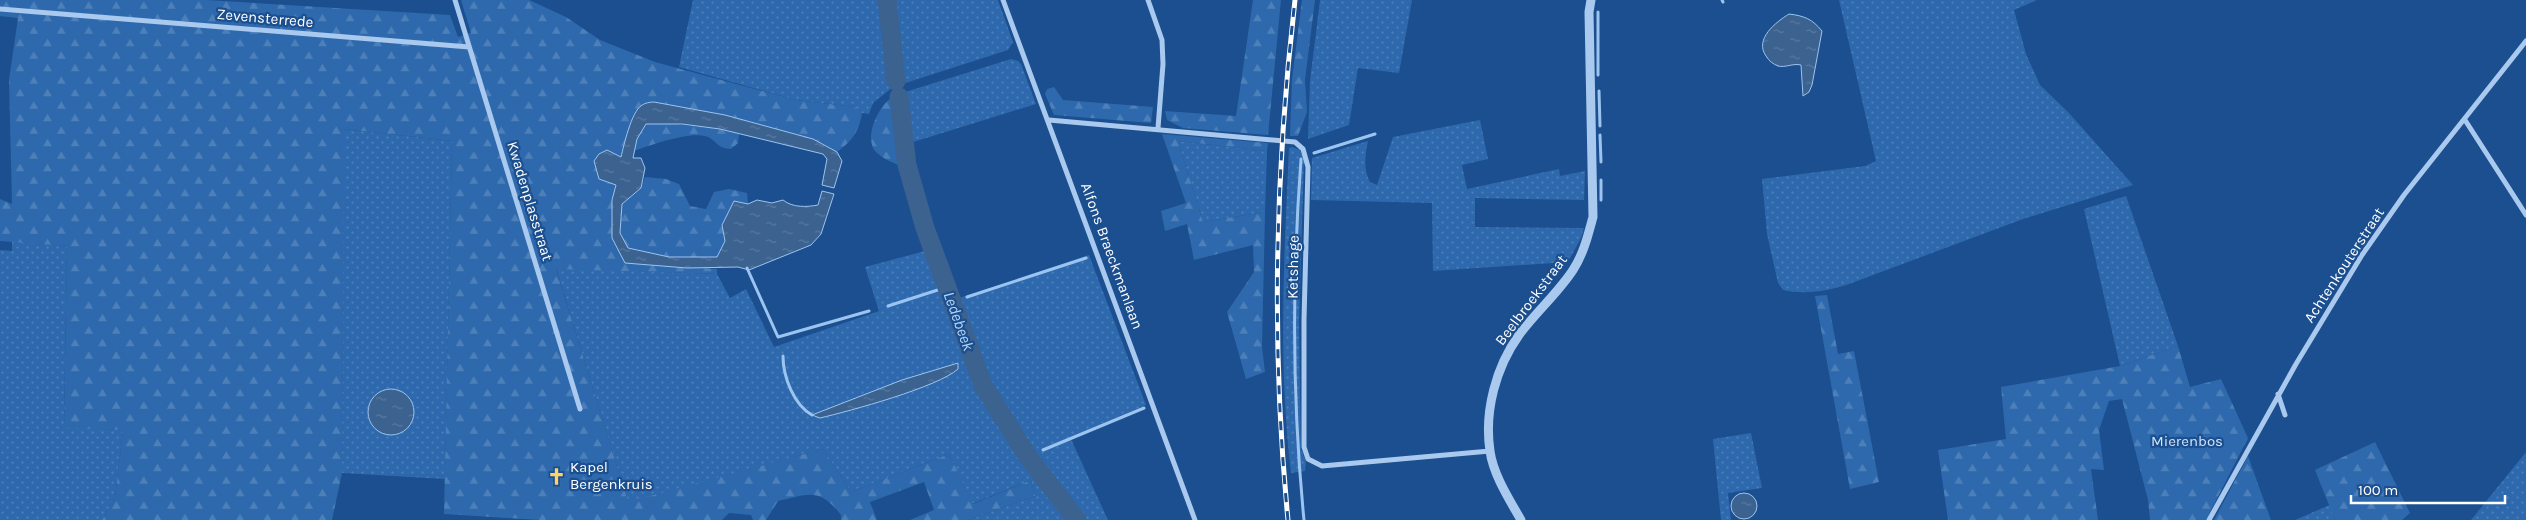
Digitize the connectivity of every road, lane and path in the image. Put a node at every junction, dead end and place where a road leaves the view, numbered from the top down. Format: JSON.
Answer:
{"nodes":[{"id":1,"x":455,"y":0,"type":"edge"},
{"id":2,"x":1003,"y":0,"type":"edge"},
{"id":3,"x":1148,"y":0,"type":"edge"},
{"id":4,"x":1591,"y":0,"type":"edge"},
{"id":5,"x":0,"y":10,"type":"edge"},
{"id":6,"x":2526,"y":41,"type":"edge"},
{"id":7,"x":469,"y":47,"type":"junction"},
{"id":8,"x":1049,"y":120,"type":"junction"},
{"id":9,"x":2465,"y":120,"type":"junction"},
{"id":10,"x":1158,"y":128,"type":"junction"},
{"id":11,"x":2526,"y":215,"type":"edge"},
{"id":12,"x":2278,"y":394,"type":"junction"},
{"id":13,"x":580,"y":409,"type":"dead end"},
{"id":14,"x":2285,"y":415,"type":"dead end"},
{"id":15,"x":1490,"y":451,"type":"junction"},
{"id":16,"x":1195,"y":520,"type":"edge"},
{"id":17,"x":1521,"y":520,"type":"edge"},
{"id":18,"x":2209,"y":520,"type":"edge"}],
"edges":[{"from":1,"to":7,"type":"street","name":"Kwadenplasstraat"},
{"from":2,"to":8,"type":"street","name":"Alfons Braeckmanlaan"},
{"from":3,"to":10,"type":"street"},
{"from":4,"to":15,"type":"street","name":"Beelbroekstraat"},
{"from":5,"to":7,"type":"street","name":"Zevensterrede"},
{"from":6,"to":9,"type":"street","name":"Achtenkouterstraat"},
{"from":7,"to":13,"type":"street","name":"Kwadenplasstraat"},
{"from":8,"to":10,"type":"street","name":"Ketshage"},
{"from":8,"to":16,"type":"street","name":"Alfons Braeckmanlaan"},
{"from":9,"to":11,"type":"street"},
{"from":9,"to":12,"type":"street","name":"Achtenkouterstraat"},
{"from":10,"to":15,"type":"street","name":"Ketshage"},
{"from":12,"to":14,"type":"street"},
{"from":12,"to":18,"type":"street","name":"Achtenkouterstraat"},
{"from":15,"to":17,"type":"street","name":"Beelbroekstraat"}]}
